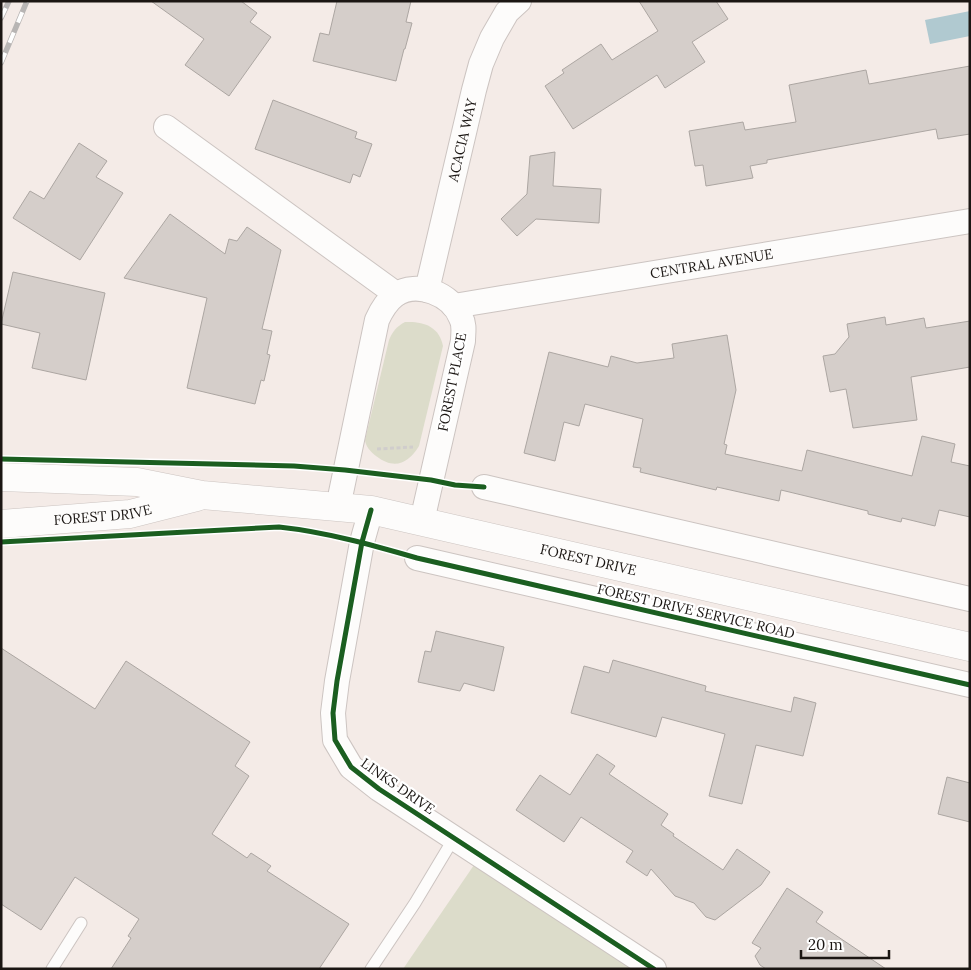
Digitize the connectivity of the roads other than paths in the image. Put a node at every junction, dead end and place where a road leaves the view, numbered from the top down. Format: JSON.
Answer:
{"nodes":[{"id":1,"x":507,"y":5,"type":"edge"},
{"id":2,"x":166,"y":127,"type":"dead end"},
{"id":3,"x":970,"y":221,"type":"edge"},
{"id":4,"x":426,"y":290,"type":"junction"},
{"id":5,"x":396,"y":294,"type":"junction"},
{"id":6,"x":454,"y":306,"type":"junction"},
{"id":7,"x":1,"y":476,"type":"edge"},
{"id":8,"x":484,"y":487,"type":"dead end"},
{"id":9,"x":202,"y":495,"type":"junction"},
{"id":10,"x":338,"y":506,"type":"junction"},
{"id":11,"x":371,"y":510,"type":"junction"},
{"id":12,"x":422,"y":521,"type":"junction"},
{"id":13,"x":1,"y":524,"type":"edge"},
{"id":14,"x":417,"y":558,"type":"dead end"},
{"id":15,"x":970,"y":599,"type":"edge"},
{"id":16,"x":970,"y":647,"type":"edge"},
{"id":17,"x":970,"y":685,"type":"edge"},
{"id":18,"x":454,"y":838,"type":"junction"},
{"id":19,"x":81,"y":923,"type":"dead end"},
{"id":20,"x":52,"y":969,"type":"edge"},
{"id":21,"x":371,"y":969,"type":"edge"},
{"id":22,"x":654,"y":969,"type":"edge"}],
"edges":[{"from":1,"to":4,"type":"street","name":"ACACIA WAY"},
{"from":2,"to":5,"type":"street"},
{"from":3,"to":6,"type":"street","name":"CENTRAL AVENUE"},
{"from":4,"to":5,"type":"street"},
{"from":4,"to":6,"type":"street"},
{"from":5,"to":10,"type":"street"},
{"from":6,"to":12,"type":"street","name":"FOREST PLACE"},
{"from":7,"to":9,"type":"main road","name":"FOREST DRIVE"},
{"from":8,"to":15,"type":"street"},
{"from":9,"to":10,"type":"main road","name":"FOREST DRIVE"},
{"from":9,"to":13,"type":"main road","name":"FOREST DRIVE"},
{"from":10,"to":11,"type":"main road","name":"FOREST DRIVE"},
{"from":11,"to":12,"type":"main road","name":"FOREST DRIVE"},
{"from":11,"to":18,"type":"street","name":"LINKS DRIVE"},
{"from":12,"to":16,"type":"main road","name":"FOREST DRIVE"},
{"from":14,"to":17,"type":"street","name":"FOREST DRIVE SERVICE ROAD"},
{"from":18,"to":21,"type":"lane"},
{"from":18,"to":22,"type":"street","name":"LINKS DRIVE"},
{"from":19,"to":20,"type":"lane"}]}
